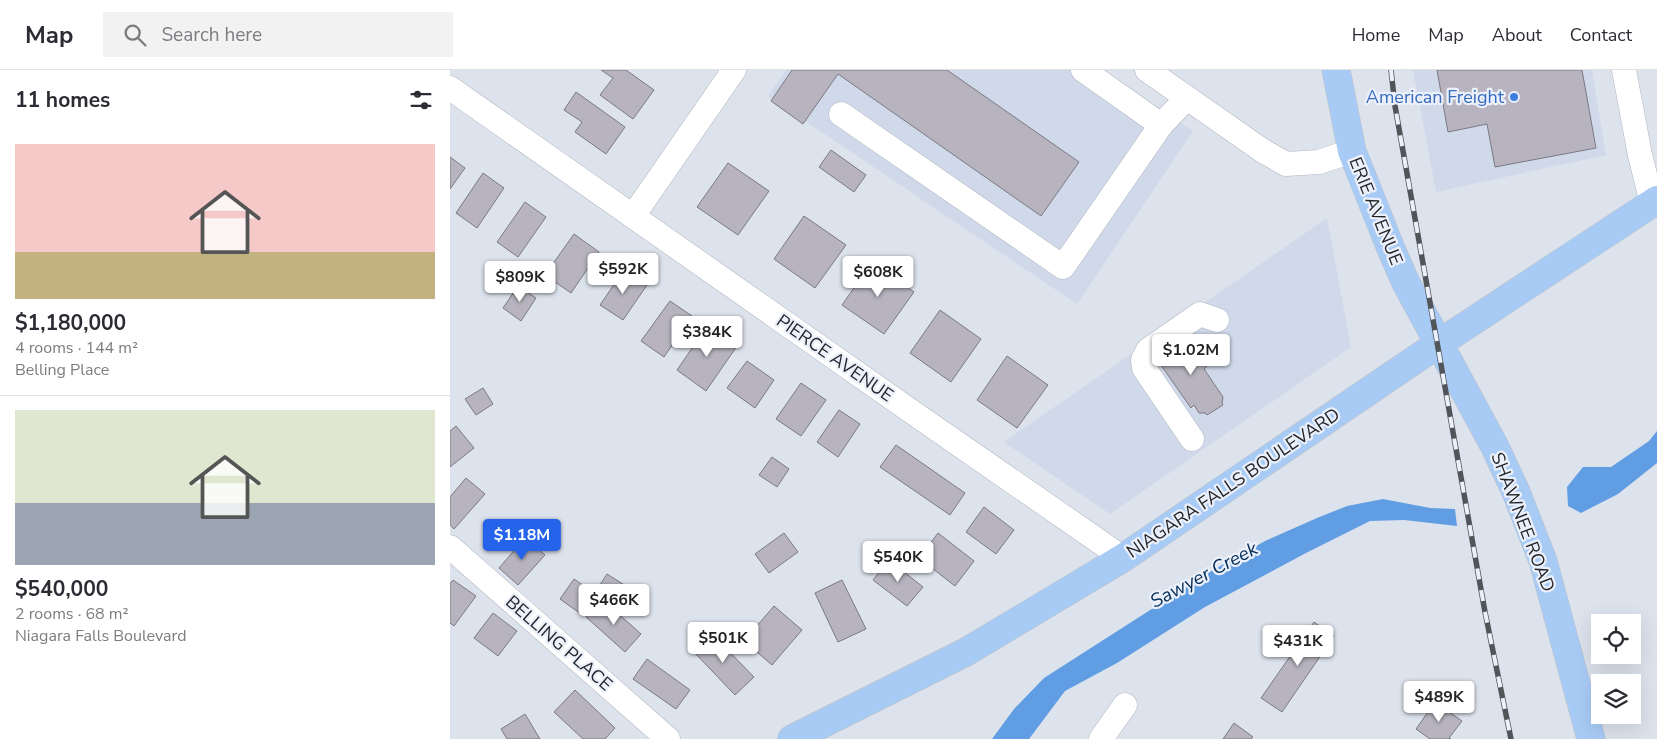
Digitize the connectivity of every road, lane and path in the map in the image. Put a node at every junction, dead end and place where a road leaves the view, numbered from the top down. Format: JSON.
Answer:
{"nodes":[{"id":1,"x":734,"y":70,"type":"edge"},
{"id":2,"x":1083,"y":70,"type":"edge"},
{"id":3,"x":1147,"y":70,"type":"edge"},
{"id":4,"x":1336,"y":70,"type":"edge"},
{"id":5,"x":1624,"y":70,"type":"edge"},
{"id":6,"x":450,"y":88,"type":"edge"},
{"id":7,"x":1187,"y":98,"type":"junction"},
{"id":8,"x":840,"y":114,"type":"dead end"},
{"id":9,"x":1161,"y":125,"type":"junction"},
{"id":10,"x":1352,"y":151,"type":"junction"},
{"id":11,"x":1655,"y":202,"type":"edge"},
{"id":12,"x":634,"y":216,"type":"junction"},
{"id":13,"x":1217,"y":320,"type":"dead end"},
{"id":14,"x":1438,"y":344,"type":"junction"},
{"id":15,"x":1192,"y":439,"type":"dead end"},
{"id":16,"x":450,"y":547,"type":"edge"},
{"id":17,"x":1123,"y":558,"type":"junction"},
{"id":18,"x":1125,"y":704,"type":"dead end"},
{"id":19,"x":668,"y":739,"type":"edge"},
{"id":20,"x":792,"y":739,"type":"edge"},
{"id":21,"x":1101,"y":739,"type":"edge"},
{"id":22,"x":1591,"y":739,"type":"edge"}],
"edges":[{"from":1,"to":12,"type":"street"},
{"from":2,"to":9,"type":"street"},
{"from":3,"to":7,"type":"street"},
{"from":4,"to":10,"type":"main road","name":"ERIE AVENUE"},
{"from":5,"to":11,"type":"street"},
{"from":6,"to":12,"type":"street","name":"PIERCE AVENUE"},
{"from":7,"to":9,"type":"street"},
{"from":7,"to":10,"type":"street"},
{"from":8,"to":9,"type":"street"},
{"from":10,"to":14,"type":"main road","name":"ERIE AVENUE"},
{"from":11,"to":14,"type":"main road","name":"NIAGARA FALLS BOULEVARD"},
{"from":12,"to":17,"type":"street","name":"PIERCE AVENUE"},
{"from":13,"to":15,"type":"street"},
{"from":14,"to":17,"type":"main road","name":"NIAGARA FALLS BOULEVARD"},
{"from":14,"to":22,"type":"main road","name":"SHAWNEE ROAD"},
{"from":16,"to":19,"type":"street","name":"BELLING PLACE"},
{"from":17,"to":20,"type":"main road","name":"NIAGARA FALLS BOULEVARD"},
{"from":18,"to":21,"type":"street"}]}
